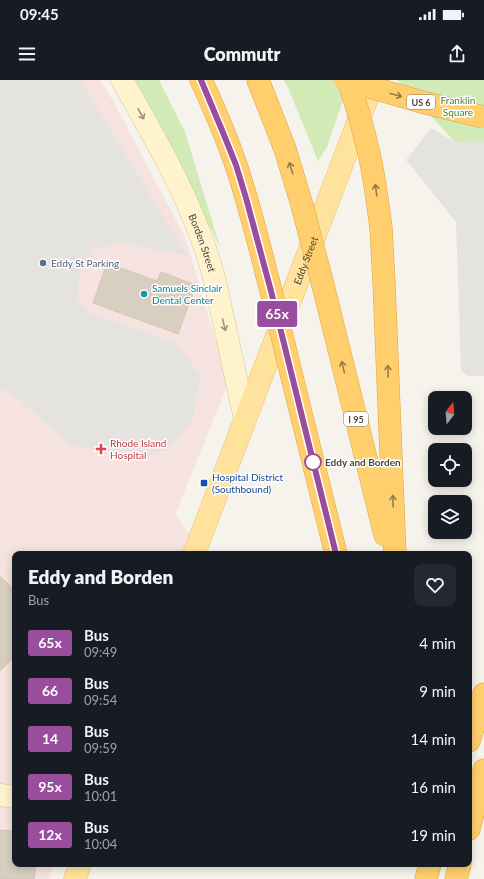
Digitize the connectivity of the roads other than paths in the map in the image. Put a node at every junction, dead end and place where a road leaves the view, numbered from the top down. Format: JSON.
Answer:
{"nodes":[{"id":1,"x":122,"y":80,"type":"edge"},
{"id":2,"x":201,"y":80,"type":"edge"},
{"id":3,"x":258,"y":80,"type":"edge"},
{"id":4,"x":347,"y":80,"type":"edge"},
{"id":5,"x":374,"y":80,"type":"edge"},
{"id":6,"x":484,"y":117,"type":"edge"},
{"id":7,"x":245,"y":420,"type":"junction"},
{"id":8,"x":195,"y":551,"type":"edge"},
{"id":9,"x":335,"y":551,"type":"edge"},
{"id":10,"x":389,"y":551,"type":"edge"},
{"id":11,"x":395,"y":551,"type":"edge"},
{"id":12,"x":484,"y":694,"type":"edge"},
{"id":13,"x":472,"y":732,"type":"edge"},
{"id":14,"x":484,"y":770,"type":"edge"},
{"id":15,"x":0,"y":795,"type":"edge"},
{"id":16,"x":12,"y":797,"type":"edge"},
{"id":17,"x":472,"y":817,"type":"edge"},
{"id":18,"x":79,"y":867,"type":"edge"},
{"id":19,"x":414,"y":867,"type":"edge"},
{"id":20,"x":429,"y":867,"type":"edge"},
{"id":21,"x":459,"y":867,"type":"edge"},
{"id":22,"x":468,"y":867,"type":"edge"},
{"id":23,"x":75,"y":879,"type":"edge"},
{"id":24,"x":416,"y":879,"type":"edge"},
{"id":25,"x":426,"y":879,"type":"edge"},
{"id":26,"x":456,"y":879,"type":"edge"},
{"id":27,"x":470,"y":879,"type":"edge"}],
"edges":[{"from":1,"to":7,"type":"street","name":"Borden Street","one_way":true},
{"from":2,"to":9,"type":"highway","bridge":true},
{"from":10,"to":3,"type":"highway","number":"I 95","one_way":true,"bridge":true},
{"from":4,"to":6,"type":"highway","number":"US 6","one_way":true,"bridge":true},
{"from":11,"to":4,"type":"highway","one_way":true,"bridge":true},
{"from":5,"to":7,"type":"main road","name":"Eddy Street"},
{"from":7,"to":8,"type":"main road","name":"Eddy Street"},
{"from":12,"to":13,"type":"highway"},
{"from":14,"to":17,"type":"highway"},
{"from":15,"to":16,"type":"street"},
{"from":18,"to":23,"type":"main road"},
{"from":19,"to":24,"type":"highway"},
{"from":20,"to":25,"type":"highway"},
{"from":21,"to":26,"type":"highway"},
{"from":22,"to":27,"type":"highway"}]}
